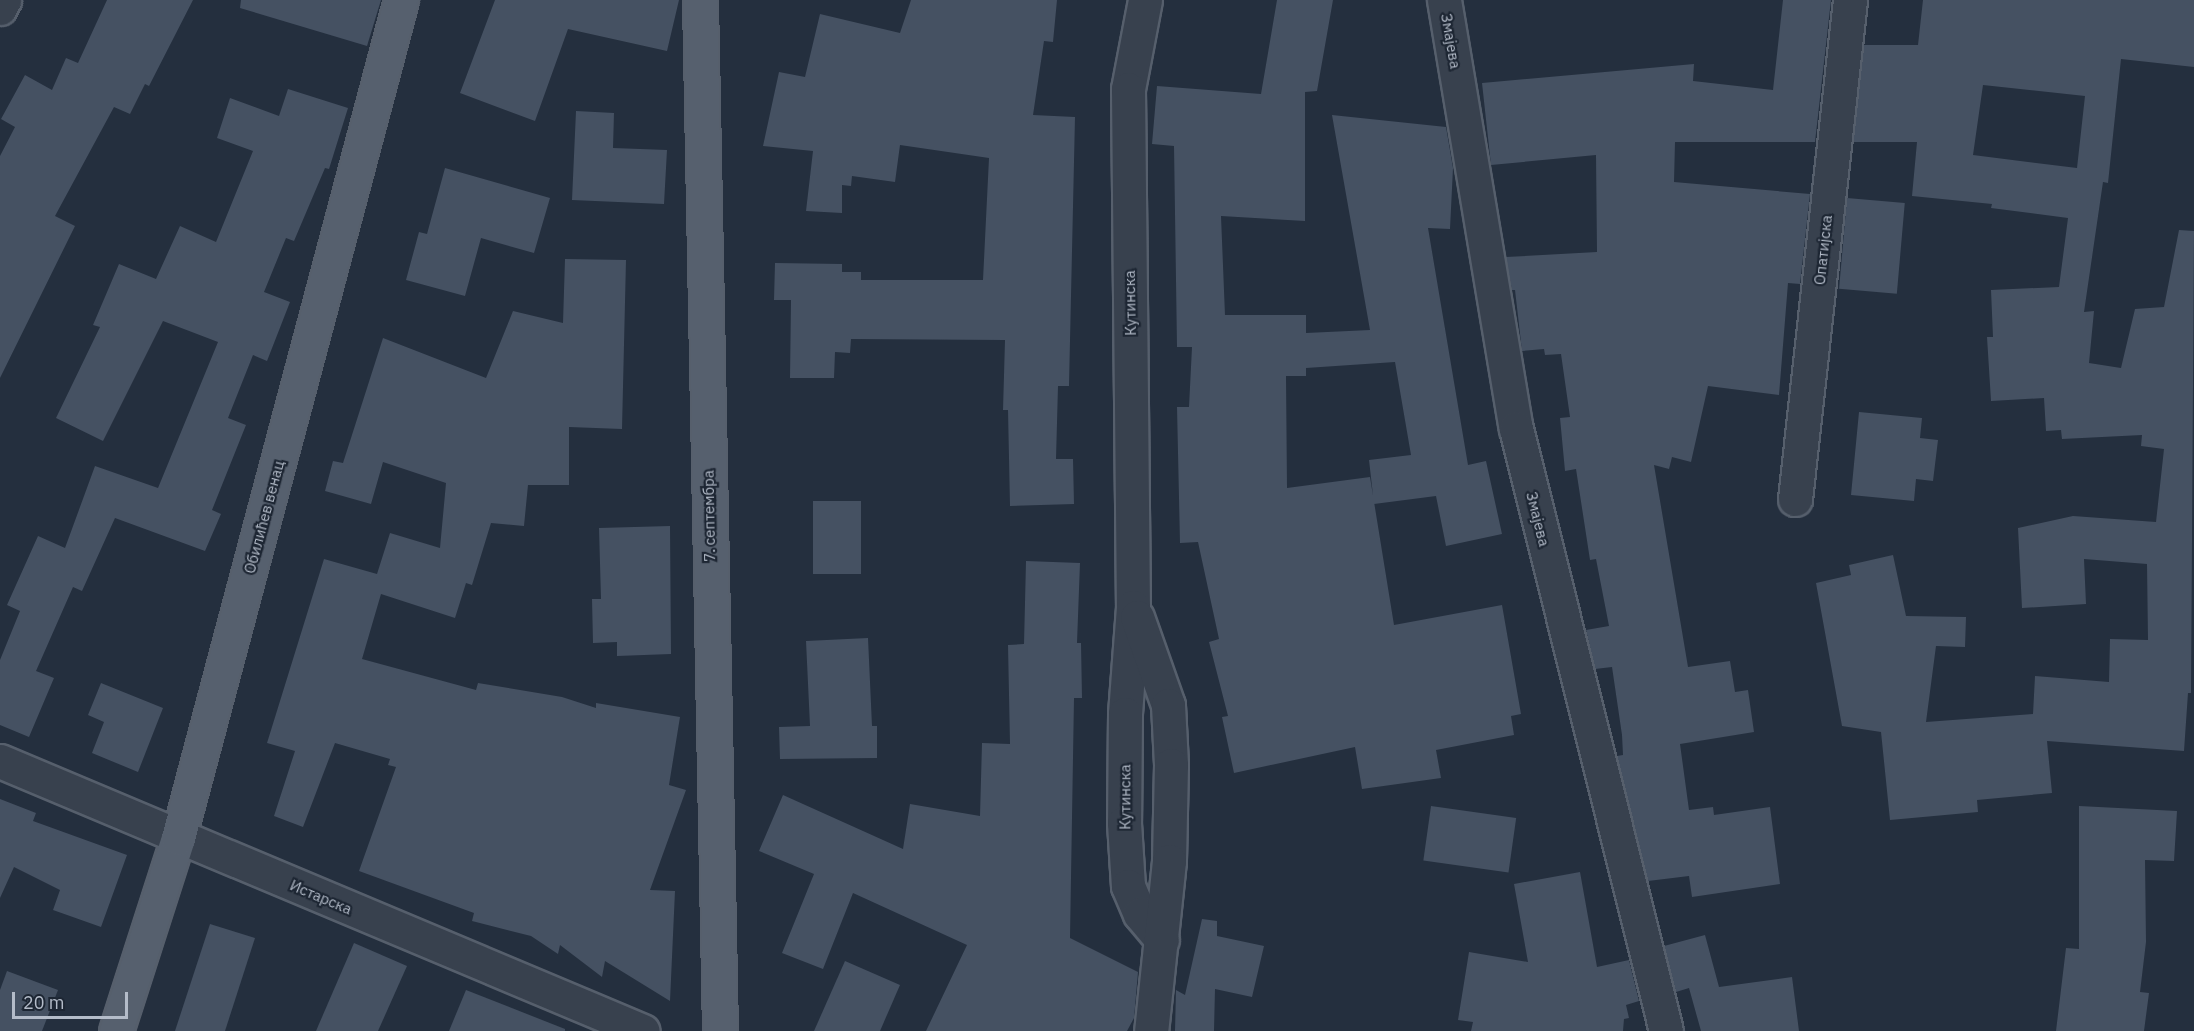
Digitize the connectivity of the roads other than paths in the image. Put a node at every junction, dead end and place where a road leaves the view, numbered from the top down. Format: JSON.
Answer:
{"nodes":[{"id":1,"x":4,"y":0,"type":"edge"},
{"id":2,"x":401,"y":0,"type":"edge"},
{"id":3,"x":700,"y":0,"type":"edge"},
{"id":4,"x":1145,"y":0,"type":"edge"},
{"id":5,"x":1444,"y":0,"type":"edge"},
{"id":6,"x":1850,"y":0,"type":"edge"},
{"id":7,"x":0,"y":8,"type":"edge"},
{"id":8,"x":1795,"y":500,"type":"dead end"},
{"id":9,"x":1133,"y":607,"type":"junction"},
{"id":10,"x":0,"y":761,"type":"edge"},
{"id":11,"x":178,"y":838,"type":"junction"},
{"id":12,"x":1162,"y":940,"type":"junction"},
{"id":13,"x":116,"y":1031,"type":"edge"},
{"id":14,"x":643,"y":1031,"type":"edge"},
{"id":15,"x":720,"y":1031,"type":"edge"},
{"id":16,"x":1151,"y":1031,"type":"edge"},
{"id":17,"x":1666,"y":1031,"type":"edge"}],
"edges":[{"from":1,"to":7,"type":"street"},
{"from":2,"to":11,"type":"main road","name":"Обилићев венац"},
{"from":3,"to":15,"type":"main road","name":"7. септембра"},
{"from":4,"to":9,"type":"street","name":"Кутинска"},
{"from":5,"to":17,"type":"street","name":"Змајева"},
{"from":6,"to":8,"type":"street","name":"Опатијска"},
{"from":9,"to":12,"type":"street","name":"Кутинска"},
{"from":9,"to":12,"type":"street","name":"Кутинска"},
{"from":10,"to":11,"type":"street","name":"Истарска"},
{"from":11,"to":13,"type":"main road","name":"Обилићев венац"},
{"from":11,"to":14,"type":"street","name":"Истарска"},
{"from":12,"to":16,"type":"street","name":"Кутинска"}]}
